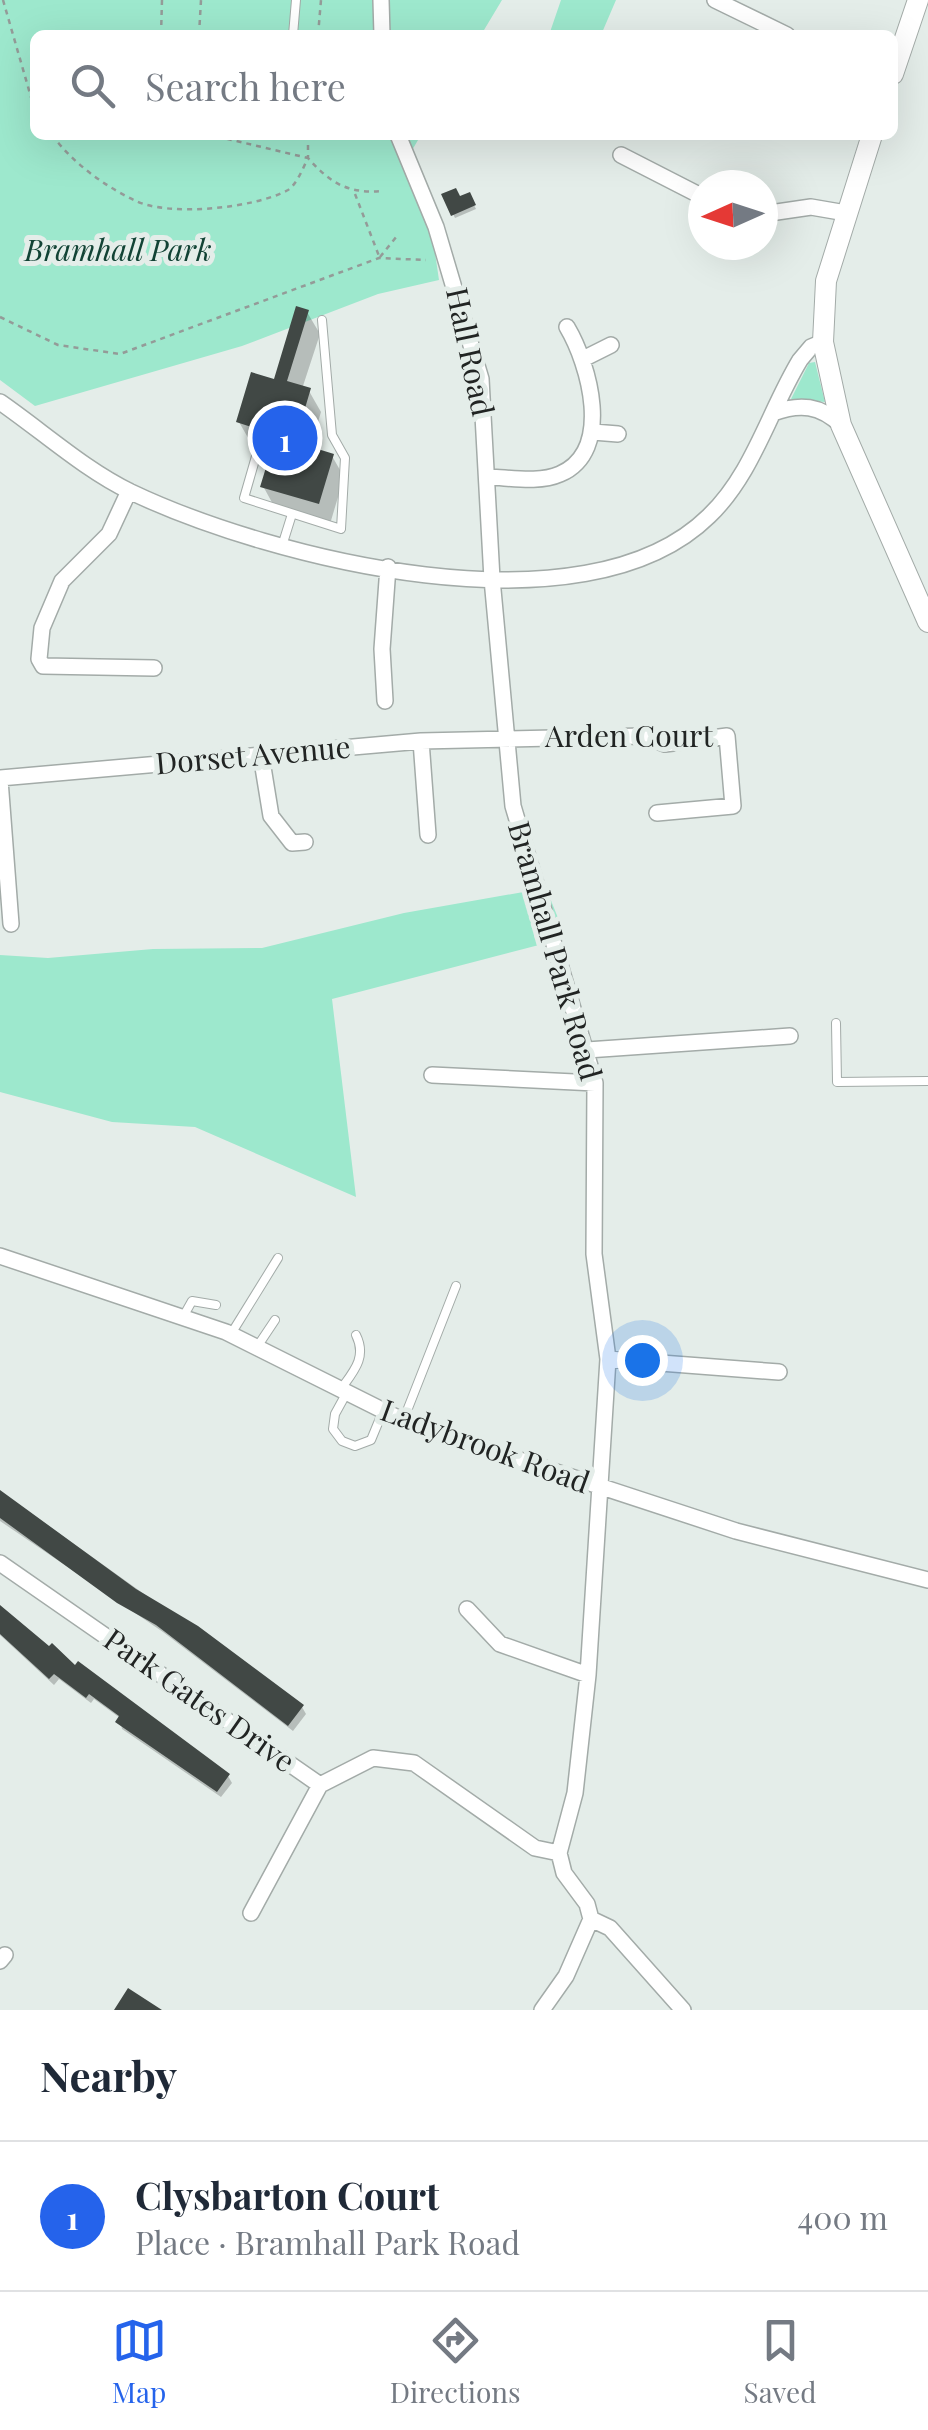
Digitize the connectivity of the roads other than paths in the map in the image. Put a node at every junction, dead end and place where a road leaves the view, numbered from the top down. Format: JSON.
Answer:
{"nodes":[{"id":1,"x":296,"y":0,"type":"edge"},
{"id":2,"x":381,"y":0,"type":"edge"},
{"id":3,"x":715,"y":0,"type":"edge"},
{"id":4,"x":918,"y":0,"type":"edge"},
{"id":5,"x":294,"y":30,"type":"edge"},
{"id":6,"x":382,"y":30,"type":"edge"},
{"id":7,"x":777,"y":30,"type":"edge"},
{"id":8,"x":898,"y":59,"type":"edge"},
{"id":9,"x":400,"y":140,"type":"edge"},
{"id":10,"x":870,"y":140,"type":"edge"},
{"id":11,"x":620,"y":155,"type":"dead end"},
{"id":12,"x":688,"y":189,"type":"edge"},
{"id":13,"x":778,"y":212,"type":"edge"},
{"id":14,"x":846,"y":214,"type":"junction"},
{"id":15,"x":322,"y":320,"type":"dead end"},
{"id":16,"x":567,"y":327,"type":"dead end"},
{"id":17,"x":824,"y":342,"type":"junction"},
{"id":18,"x":611,"y":345,"type":"dead end"},
{"id":19,"x":583,"y":358,"type":"junction"},
{"id":20,"x":0,"y":402,"type":"edge"},
{"id":21,"x":774,"y":413,"type":"junction"},
{"id":22,"x":840,"y":425,"type":"junction"},
{"id":23,"x":593,"y":432,"type":"junction"},
{"id":24,"x":618,"y":434,"type":"dead end"},
{"id":25,"x":259,"y":446,"type":"dead end"},
{"id":26,"x":490,"y":477,"type":"junction"},
{"id":27,"x":128,"y":490,"type":"junction"},
{"id":28,"x":292,"y":514,"type":"junction"},
{"id":29,"x":282,"y":546,"type":"junction"},
{"id":30,"x":388,"y":567,"type":"junction"},
{"id":31,"x":492,"y":579,"type":"junction"},
{"id":32,"x":928,"y":622,"type":"edge"},
{"id":33,"x":154,"y":668,"type":"dead end"},
{"id":34,"x":385,"y":701,"type":"dead end"},
{"id":35,"x":506,"y":737,"type":"junction"},
{"id":36,"x":421,"y":741,"type":"junction"},
{"id":37,"x":261,"y":755,"type":"junction"},
{"id":38,"x":0,"y":779,"type":"edge"},
{"id":39,"x":657,"y":813,"type":"dead end"},
{"id":40,"x":428,"y":835,"type":"dead end"},
{"id":41,"x":304,"y":842,"type":"dead end"},
{"id":42,"x":11,"y":924,"type":"dead end"},
{"id":43,"x":836,"y":1024,"type":"dead end"},
{"id":44,"x":790,"y":1036,"type":"dead end"},
{"id":45,"x":587,"y":1050,"type":"junction"},
{"id":46,"x":432,"y":1074,"type":"dead end"},
{"id":47,"x":928,"y":1081,"type":"edge"},
{"id":48,"x":595,"y":1084,"type":"junction"},
{"id":49,"x":0,"y":1256,"type":"edge"},
{"id":50,"x":278,"y":1258,"type":"dead end"},
{"id":51,"x":456,"y":1286,"type":"dead end"},
{"id":52,"x":216,"y":1305,"type":"dead end"},
{"id":53,"x":182,"y":1317,"type":"junction"},
{"id":54,"x":275,"y":1320,"type":"dead end"},
{"id":55,"x":231,"y":1334,"type":"junction"},
{"id":56,"x":356,"y":1335,"type":"dead end"},
{"id":57,"x":257,"y":1347,"type":"junction"},
{"id":58,"x":608,"y":1359,"type":"junction"},
{"id":59,"x":779,"y":1372,"type":"dead end"},
{"id":60,"x":344,"y":1391,"type":"junction"},
{"id":61,"x":383,"y":1411,"type":"junction"},
{"id":62,"x":403,"y":1421,"type":"junction"},
{"id":63,"x":599,"y":1489,"type":"junction"},
{"id":64,"x":0,"y":1563,"type":"edge"},
{"id":65,"x":928,"y":1580,"type":"edge"},
{"id":66,"x":468,"y":1609,"type":"dead end"},
{"id":67,"x":588,"y":1675,"type":"junction"},
{"id":68,"x":320,"y":1785,"type":"junction"},
{"id":69,"x":559,"y":1853,"type":"junction"},
{"id":70,"x":251,"y":1914,"type":"dead end"},
{"id":71,"x":591,"y":1919,"type":"junction"},
{"id":72,"x":542,"y":2010,"type":"edge"},
{"id":73,"x":683,"y":2010,"type":"edge"}],
"edges":[{"from":1,"to":5,"type":"lane"},
{"from":2,"to":6,"type":"street"},
{"from":3,"to":7,"type":"street"},
{"from":4,"to":8,"type":"street"},
{"from":9,"to":26,"type":"street","name":"Hall Road"},
{"from":10,"to":14,"type":"street"},
{"from":11,"to":12,"type":"street"},
{"from":13,"to":14,"type":"street"},
{"from":14,"to":17,"type":"street"},
{"from":15,"to":28,"type":"lane"},
{"from":16,"to":19,"type":"street"},
{"from":17,"to":21,"type":"street"},
{"from":17,"to":22,"type":"street"},
{"from":18,"to":19,"type":"street"},
{"from":19,"to":23,"type":"street"},
{"from":20,"to":27,"type":"street"},
{"from":21,"to":22,"type":"street"},
{"from":21,"to":31,"type":"street"},
{"from":22,"to":32,"type":"street"},
{"from":23,"to":24,"type":"street"},
{"from":23,"to":26,"type":"street"},
{"from":25,"to":28,"type":"lane"},
{"from":26,"to":31,"type":"street","name":"Hall Road"},
{"from":27,"to":29,"type":"street"},
{"from":27,"to":33,"type":"street"},
{"from":28,"to":29,"type":"lane"},
{"from":29,"to":30,"type":"street"},
{"from":30,"to":31,"type":"street"},
{"from":30,"to":34,"type":"street"},
{"from":31,"to":35,"type":"street","name":"Bramhall Park Road"},
{"from":35,"to":36,"type":"street","name":"Dorset Avenue"},
{"from":35,"to":39,"type":"street","name":"Arden Court"},
{"from":35,"to":45,"type":"street","name":"Bramhall Park Road"},
{"from":36,"to":37,"type":"street","name":"Dorset Avenue"},
{"from":36,"to":40,"type":"street"},
{"from":37,"to":38,"type":"street","name":"Dorset Avenue"},
{"from":37,"to":41,"type":"street"},
{"from":38,"to":42,"type":"street"},
{"from":43,"to":47,"type":"lane"},
{"from":44,"to":45,"type":"street"},
{"from":45,"to":48,"type":"street","name":"Bramhall Park Road"},
{"from":46,"to":48,"type":"street"},
{"from":48,"to":58,"type":"street","name":"Bramhall Park Road"},
{"from":49,"to":53,"type":"street","name":"Ladybrook Road"},
{"from":50,"to":55,"type":"lane"},
{"from":51,"to":62,"type":"lane"},
{"from":52,"to":53,"type":"lane"},
{"from":53,"to":55,"type":"street","name":"Ladybrook Road"},
{"from":54,"to":57,"type":"lane"},
{"from":55,"to":57,"type":"street","name":"Ladybrook Road"},
{"from":56,"to":60,"type":"lane"},
{"from":57,"to":60,"type":"street","name":"Ladybrook Road"},
{"from":58,"to":59,"type":"street"},
{"from":58,"to":63,"type":"street","name":"Bramhall Park Road"},
{"from":60,"to":61,"type":"street","name":"Ladybrook Road"},
{"from":60,"to":61,"type":"lane"},
{"from":61,"to":62,"type":"street","name":"Ladybrook Road"},
{"from":62,"to":63,"type":"street","name":"Ladybrook Road"},
{"from":63,"to":65,"type":"street","name":"Ladybrook Road"},
{"from":63,"to":67,"type":"street","name":"Bramhall Park Road"},
{"from":64,"to":68,"type":"street","name":"Park Gates Drive"},
{"from":66,"to":67,"type":"street"},
{"from":67,"to":69,"type":"street","name":"Bramhall Park Road"},
{"from":68,"to":69,"type":"street","name":"Park Gates Drive"},
{"from":68,"to":70,"type":"street"},
{"from":69,"to":71,"type":"street"},
{"from":71,"to":72,"type":"street"},
{"from":71,"to":73,"type":"street"}]}
